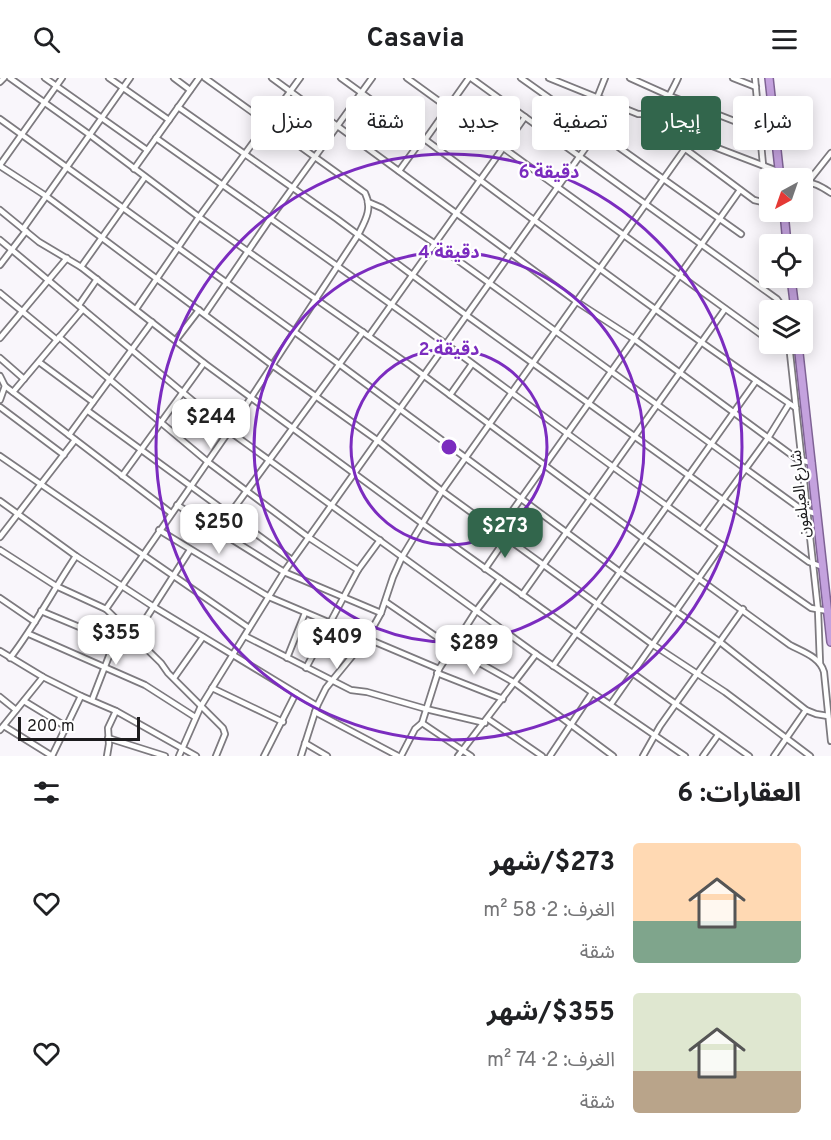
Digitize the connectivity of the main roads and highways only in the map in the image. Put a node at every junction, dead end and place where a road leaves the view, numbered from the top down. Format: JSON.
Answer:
{"nodes":[{"id":1,"x":769,"y":78,"type":"edge"},
{"id":2,"x":779,"y":168,"type":"edge"},
{"id":3,"x":799,"y":354,"type":"edge"},
{"id":4,"x":828,"y":593,"type":"edge"},
{"id":5,"x":831,"y":642,"type":"edge"}],
"edges":[{"from":1,"to":2,"type":"highway"},
{"from":3,"to":4,"type":"highway","name":"شارع العيلفون"},
{"from":4,"to":5,"type":"highway","name":"شارع العيلفون"}]}
